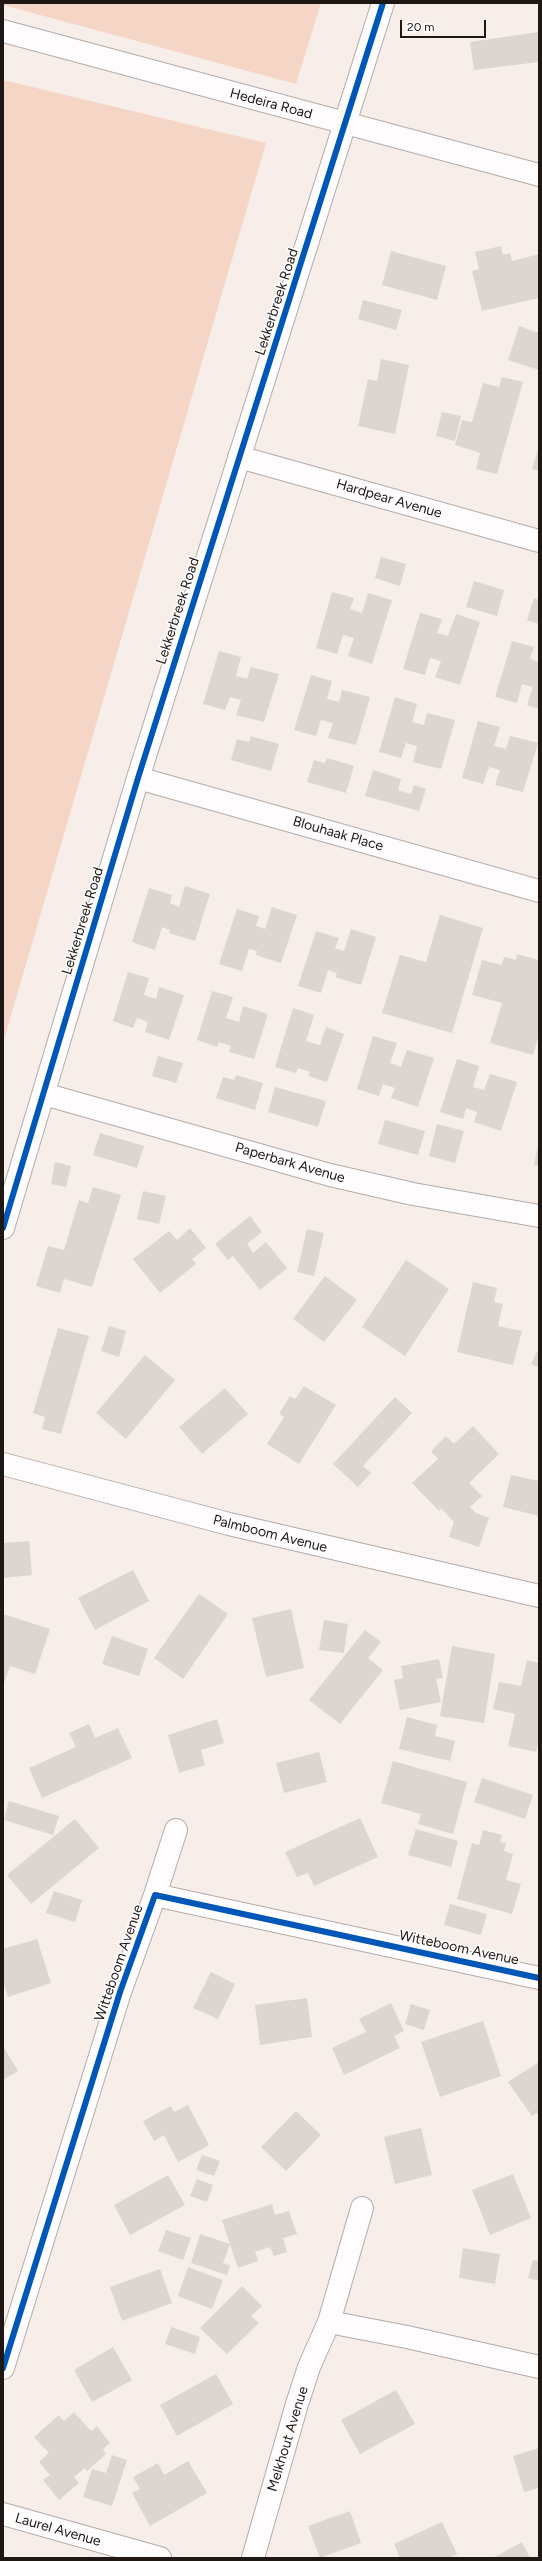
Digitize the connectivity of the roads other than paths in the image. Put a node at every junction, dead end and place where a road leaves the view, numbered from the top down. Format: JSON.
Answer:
{"nodes":[{"id":1,"x":383,"y":3,"type":"edge"},
{"id":2,"x":3,"y":31,"type":"edge"},
{"id":3,"x":346,"y":124,"type":"junction"},
{"id":4,"x":539,"y":175,"type":"edge"},
{"id":5,"x":240,"y":457,"type":"junction"},
{"id":6,"x":539,"y":541,"type":"edge"},
{"id":7,"x":138,"y":778,"type":"junction"},
{"id":8,"x":539,"y":891,"type":"edge"},
{"id":9,"x":44,"y":1094,"type":"junction"},
{"id":10,"x":539,"y":1216,"type":"edge"},
{"id":11,"x":3,"y":1228,"type":"edge"},
{"id":12,"x":3,"y":1464,"type":"edge"},
{"id":13,"x":539,"y":1596,"type":"edge"},
{"id":14,"x":176,"y":1830,"type":"dead end"},
{"id":15,"x":155,"y":1895,"type":"junction"},
{"id":16,"x":539,"y":1978,"type":"edge"},
{"id":17,"x":362,"y":2208,"type":"dead end"},
{"id":18,"x":329,"y":2322,"type":"junction"},
{"id":19,"x":3,"y":2368,"type":"edge"},
{"id":20,"x":539,"y":2368,"type":"edge"},
{"id":21,"x":3,"y":2514,"type":"edge"},
{"id":22,"x":160,"y":2558,"type":"edge"},
{"id":23,"x":253,"y":2558,"type":"edge"}],
"edges":[{"from":1,"to":3,"type":"street","name":"Lekkerbreek Road"},
{"from":2,"to":3,"type":"street","name":"Hedeira Road"},
{"from":3,"to":4,"type":"street","name":"Hedeira Road"},
{"from":3,"to":5,"type":"street","name":"Lekkerbreek Road"},
{"from":5,"to":6,"type":"street","name":"Hardpear Avenue"},
{"from":5,"to":7,"type":"street","name":"Lekkerbreek Road"},
{"from":7,"to":8,"type":"street","name":"Blouhaak Place"},
{"from":7,"to":9,"type":"street","name":"Lekkerbreek Road"},
{"from":9,"to":10,"type":"street","name":"Paperbark Avenue"},
{"from":9,"to":11,"type":"street","name":"Lekkerbreek Road"},
{"from":12,"to":13,"type":"street","name":"Palmboom Avenue"},
{"from":14,"to":15,"type":"street","name":"Witteboom Avenue"},
{"from":15,"to":16,"type":"street","name":"Witteboom Avenue"},
{"from":15,"to":19,"type":"street","name":"Witteboom Avenue"},
{"from":17,"to":18,"type":"street","name":"Melkhout Avenue"},
{"from":18,"to":20,"type":"street"},
{"from":18,"to":23,"type":"street","name":"Melkhout Avenue"},
{"from":21,"to":22,"type":"street","name":"Laurel Avenue"}]}
